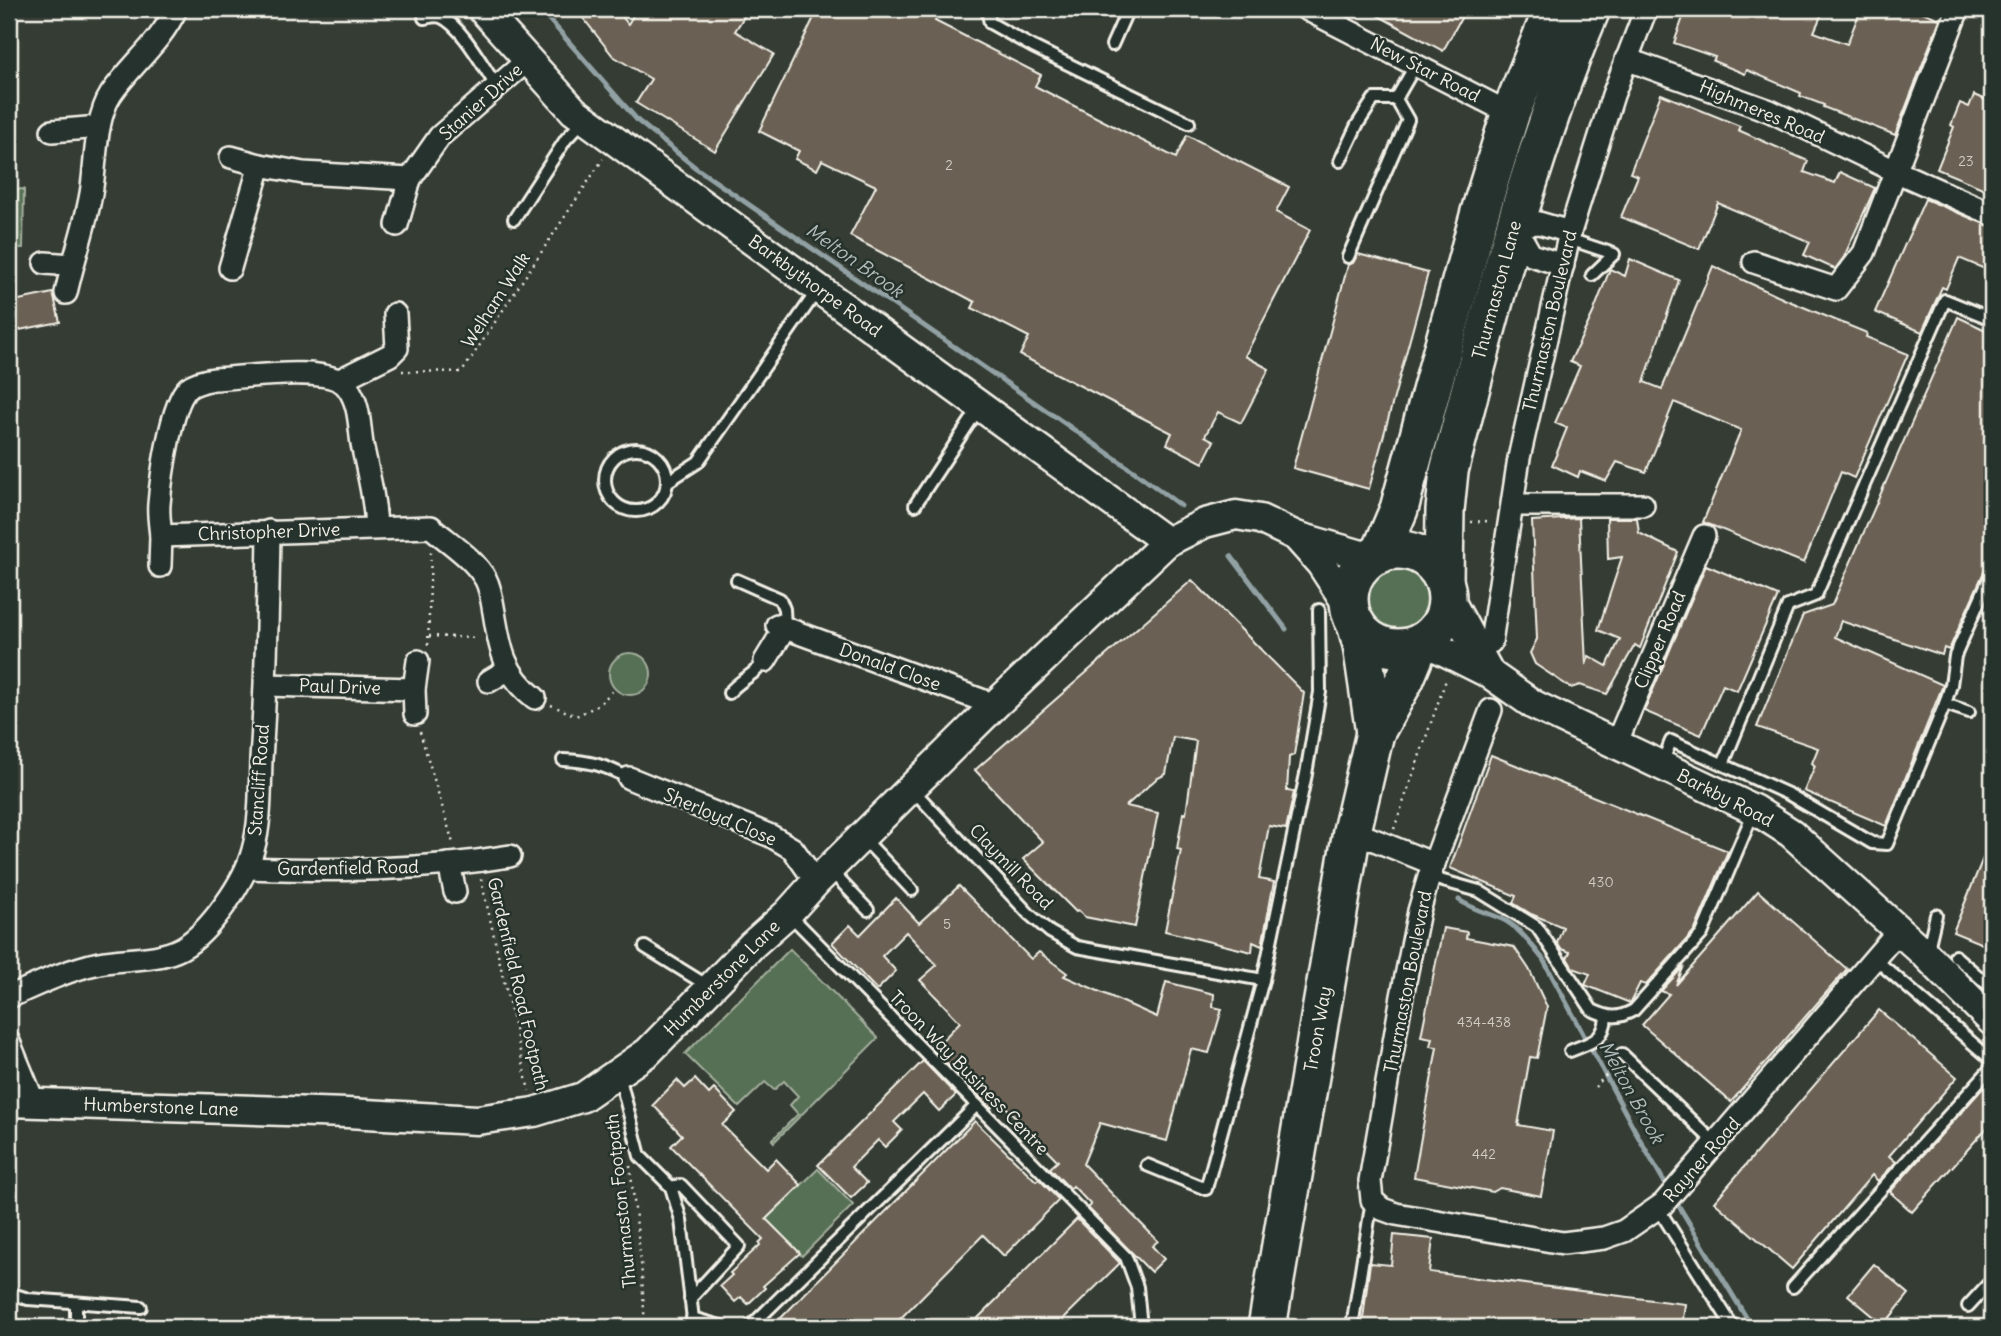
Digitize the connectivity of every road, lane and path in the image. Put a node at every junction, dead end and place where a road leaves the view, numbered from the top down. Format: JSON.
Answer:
{"nodes":[{"id":1,"x":176,"y":9,"type":"edge"},
{"id":2,"x":482,"y":9,"type":"edge"},
{"id":3,"x":987,"y":9,"type":"edge"},
{"id":4,"x":1128,"y":9,"type":"edge"},
{"id":5,"x":1306,"y":9,"type":"edge"},
{"id":6,"x":1553,"y":9,"type":"edge"},
{"id":7,"x":1591,"y":9,"type":"edge"},
{"id":8,"x":1646,"y":9,"type":"edge"},
{"id":9,"x":1958,"y":9,"type":"edge"},
{"id":10,"x":424,"y":18,"type":"dead end"},
{"id":11,"x":1112,"y":45,"type":"dead end"},
{"id":12,"x":1626,"y":59,"type":"junction"},
{"id":13,"x":528,"y":61,"type":"junction"},
{"id":14,"x":1415,"y":66,"type":"junction"},
{"id":15,"x":497,"y":87,"type":"junction"},
{"id":16,"x":1396,"y":99,"type":"junction"},
{"id":17,"x":1510,"y":114,"type":"junction"},
{"id":18,"x":585,"y":119,"type":"junction"},
{"id":19,"x":1189,"y":123,"type":"dead end"},
{"id":20,"x":99,"y":127,"type":"junction"},
{"id":21,"x":1546,"y":127,"type":"junction"},
{"id":22,"x":52,"y":131,"type":"dead end"},
{"id":23,"x":615,"y":141,"type":"junction"},
{"id":24,"x":231,"y":157,"type":"dead end"},
{"id":25,"x":1340,"y":160,"type":"dead end"},
{"id":26,"x":260,"y":165,"type":"junction"},
{"id":27,"x":1895,"y":171,"type":"junction"},
{"id":28,"x":410,"y":178,"type":"junction"},
{"id":29,"x":1480,"y":212,"type":"junction"},
{"id":30,"x":1992,"y":214,"type":"edge"},
{"id":31,"x":514,"y":219,"type":"dead end"},
{"id":32,"x":397,"y":225,"type":"dead end"},
{"id":33,"x":1513,"y":225,"type":"junction"},
{"id":34,"x":1569,"y":236,"type":"junction"},
{"id":35,"x":1348,"y":257,"type":"dead end"},
{"id":36,"x":1754,"y":262,"type":"dead end"},
{"id":37,"x":45,"y":263,"type":"dead end"},
{"id":38,"x":72,"y":265,"type":"junction"},
{"id":39,"x":1563,"y":265,"type":"junction"},
{"id":40,"x":230,"y":268,"type":"dead end"},
{"id":41,"x":1592,"y":275,"type":"dead end"},
{"id":42,"x":818,"y":288,"type":"junction"},
{"id":43,"x":66,"y":293,"type":"dead end"},
{"id":44,"x":395,"y":314,"type":"dead end"},
{"id":45,"x":1992,"y":319,"type":"edge"},
{"id":46,"x":398,"y":371,"type":"dead end"},
{"id":47,"x":340,"y":380,"type":"junction"},
{"id":48,"x":981,"y":406,"type":"junction"},
{"id":49,"x":667,"y":482,"type":"junction"},
{"id":50,"x":915,"y":505,"type":"dead end"},
{"id":51,"x":1643,"y":505,"type":"dead end"},
{"id":52,"x":1511,"y":513,"type":"junction"},
{"id":53,"x":1461,"y":522,"type":"dead end"},
{"id":54,"x":431,"y":527,"type":"junction"},
{"id":55,"x":376,"y":529,"type":"junction"},
{"id":56,"x":269,"y":531,"type":"junction"},
{"id":57,"x":161,"y":536,"type":"junction"},
{"id":58,"x":1296,"y":536,"type":"junction"},
{"id":59,"x":1704,"y":536,"type":"dead end"},
{"id":60,"x":1167,"y":542,"type":"junction"},
{"id":61,"x":1376,"y":556,"type":"junction"},
{"id":62,"x":160,"y":566,"type":"dead end"},
{"id":63,"x":1992,"y":572,"type":"edge"},
{"id":64,"x":737,"y":580,"type":"dead end"},
{"id":65,"x":1446,"y":588,"type":"junction"},
{"id":66,"x":1342,"y":615,"type":"junction"},
{"id":67,"x":781,"y":626,"type":"junction"},
{"id":68,"x":429,"y":636,"type":"junction"},
{"id":69,"x":498,"y":639,"type":"junction"},
{"id":70,"x":1491,"y":642,"type":"dead end"},
{"id":71,"x":1433,"y":647,"type":"junction"},
{"id":72,"x":418,"y":661,"type":"joint"},
{"id":73,"x":765,"y":661,"type":"joint"},
{"id":74,"x":509,"y":669,"type":"junction"},
{"id":75,"x":1489,"y":674,"type":"junction"},
{"id":76,"x":489,"y":681,"type":"dead end"},
{"id":77,"x":266,"y":685,"type":"junction"},
{"id":78,"x":614,"y":688,"type":"dead end"},
{"id":79,"x":414,"y":689,"type":"junction"},
{"id":80,"x":729,"y":693,"type":"dead end"},
{"id":81,"x":535,"y":698,"type":"joint"},
{"id":82,"x":1945,"y":704,"type":"junction"},
{"id":83,"x":995,"y":705,"type":"junction"},
{"id":84,"x":1492,"y":710,"type":"dead end"},
{"id":85,"x":1969,"y":712,"type":"dead end"},
{"id":86,"x":415,"y":714,"type":"joint"},
{"id":87,"x":1375,"y":733,"type":"junction"},
{"id":88,"x":1616,"y":744,"type":"junction"},
{"id":89,"x":563,"y":760,"type":"dead end"},
{"id":90,"x":1723,"y":764,"type":"junction"},
{"id":91,"x":1661,"y":766,"type":"junction"},
{"id":92,"x":911,"y":788,"type":"junction"},
{"id":93,"x":638,"y":790,"type":"joint"},
{"id":94,"x":1755,"y":810,"type":"junction"},
{"id":95,"x":1352,"y":831,"type":"junction"},
{"id":96,"x":862,"y":837,"type":"junction"},
{"id":97,"x":1388,"y":845,"type":"junction"},
{"id":98,"x":510,"y":856,"type":"dead end"},
{"id":99,"x":462,"y":863,"type":"junction"},
{"id":100,"x":247,"y":868,"type":"junction"},
{"id":101,"x":1431,"y":870,"type":"junction"},
{"id":102,"x":822,"y":876,"type":"junction"},
{"id":103,"x":912,"y":890,"type":"dead end"},
{"id":104,"x":455,"y":892,"type":"dead end"},
{"id":105,"x":868,"y":910,"type":"dead end"},
{"id":106,"x":788,"y":913,"type":"junction"},
{"id":107,"x":1937,"y":915,"type":"dead end"},
{"id":108,"x":1899,"y":930,"type":"junction"},
{"id":109,"x":645,"y":947,"type":"dead end"},
{"id":110,"x":1926,"y":955,"type":"junction"},
{"id":111,"x":1955,"y":956,"type":"dead end"},
{"id":112,"x":1875,"y":959,"type":"junction"},
{"id":113,"x":1263,"y":980,"type":"junction"},
{"id":114,"x":711,"y":987,"type":"junction"},
{"id":115,"x":1992,"y":988,"type":"edge"},
{"id":116,"x":9,"y":997,"type":"edge"},
{"id":117,"x":1606,"y":1017,"type":"junction"},
{"id":118,"x":1992,"y":1021,"type":"edge"},
{"id":119,"x":9,"y":1042,"type":"edge"},
{"id":120,"x":1570,"y":1051,"type":"dead end"},
{"id":121,"x":1622,"y":1054,"type":"dead end"},
{"id":122,"x":1992,"y":1060,"type":"edge"},
{"id":123,"x":1992,"y":1068,"type":"edge"},
{"id":124,"x":1613,"y":1069,"type":"dead end"},
{"id":125,"x":618,"y":1072,"type":"junction"},
{"id":126,"x":1595,"y":1087,"type":"dead end"},
{"id":127,"x":21,"y":1102,"type":"edge"},
{"id":128,"x":977,"y":1105,"type":"junction"},
{"id":129,"x":534,"y":1112,"type":"junction"},
{"id":130,"x":1716,"y":1144,"type":"junction"},
{"id":131,"x":1147,"y":1165,"type":"dead end"},
{"id":132,"x":630,"y":1167,"type":"dead end"},
{"id":133,"x":671,"y":1187,"type":"junction"},
{"id":134,"x":1371,"y":1190,"type":"junction"},
{"id":135,"x":1661,"y":1206,"type":"junction"},
{"id":136,"x":1992,"y":1280,"type":"edge"},
{"id":137,"x":1793,"y":1287,"type":"dead end"},
{"id":138,"x":9,"y":1293,"type":"edge"},
{"id":139,"x":691,"y":1299,"type":"junction"},
{"id":140,"x":76,"y":1303,"type":"junction"},
{"id":141,"x":1968,"y":1306,"type":"dead end"},
{"id":142,"x":141,"y":1307,"type":"dead end"},
{"id":143,"x":693,"y":1322,"type":"edge"},
{"id":144,"x":76,"y":1327,"type":"edge"},
{"id":145,"x":645,"y":1327,"type":"edge"},
{"id":146,"x":724,"y":1327,"type":"edge"},
{"id":147,"x":750,"y":1327,"type":"edge"},
{"id":148,"x":1141,"y":1327,"type":"edge"},
{"id":149,"x":1267,"y":1327,"type":"edge"},
{"id":150,"x":1352,"y":1327,"type":"edge"},
{"id":151,"x":1733,"y":1327,"type":"edge"}],
"edges":[{"from":1,"to":20,"type":"street"},
{"from":2,"to":13,"type":"street","name":"Barkbythorpe Road"},
{"from":3,"to":19,"type":"lane"},
{"from":4,"to":11,"type":"lane"},
{"from":5,"to":14,"type":"street","name":"New Star Road"},
{"from":6,"to":17,"type":"highway","name":"Thurmaston Lane"},
{"from":7,"to":21,"type":"highway","name":"Thurmaston Lane"},
{"from":8,"to":12,"type":"street","name":"Thurmaston Boulevard"},
{"from":9,"to":27,"type":"street"},
{"from":10,"to":15,"type":"lane"},
{"from":12,"to":27,"type":"street","name":"Highmeres Road"},
{"from":12,"to":34,"type":"street","name":"Thurmaston Boulevard"},
{"from":13,"to":15,"type":"street","name":"Stanier Drive"},
{"from":13,"to":18,"type":"street","name":"Barkbythorpe Road"},
{"from":14,"to":16,"type":"lane"},
{"from":14,"to":17,"type":"street","name":"New Star Road"},
{"from":15,"to":28,"type":"street","name":"Stanier Drive"},
{"from":16,"to":25,"type":"lane"},
{"from":16,"to":35,"type":"lane"},
{"from":17,"to":21,"type":"street","name":"New Star Road"},
{"from":17,"to":29,"type":"highway","name":"Thurmaston Lane"},
{"from":18,"to":23,"type":"street","name":"Barkbythorpe Road"},
{"from":18,"to":31,"type":"lane"},
{"from":20,"to":22,"type":"street"},
{"from":20,"to":38,"type":"street"},
{"from":21,"to":33,"type":"highway","name":"Thurmaston Lane"},
{"from":23,"to":42,"type":"street","name":"Barkbythorpe Road"},
{"from":23,"to":46,"type":"path","name":"Welham Walk"},
{"from":24,"to":26,"type":"street"},
{"from":26,"to":28,"type":"street"},
{"from":26,"to":40,"type":"street"},
{"from":27,"to":30,"type":"street","name":"Highmeres Road"},
{"from":27,"to":36,"type":"street"},
{"from":28,"to":32,"type":"street","name":"Stanier Drive"},
{"from":29,"to":33,"type":"street"},
{"from":29,"to":61,"type":"highway","name":"Thurmaston Lane"},
{"from":33,"to":34,"type":"street"},
{"from":33,"to":39,"type":"street"},
{"from":33,"to":65,"type":"highway","name":"Thurmaston Lane"},
{"from":34,"to":39,"type":"street","name":"Thurmaston Boulevard"},
{"from":34,"to":41,"type":"lane"},
{"from":37,"to":38,"type":"street"},
{"from":38,"to":43,"type":"street"},
{"from":39,"to":52,"type":"street","name":"Thurmaston Boulevard"},
{"from":42,"to":48,"type":"street","name":"Barkbythorpe Road"},
{"from":42,"to":49,"type":"lane"},
{"from":44,"to":47,"type":"street"},
{"from":45,"to":90,"type":"lane"},
{"from":47,"to":55,"type":"street"},
{"from":47,"to":57,"type":"street"},
{"from":48,"to":50,"type":"lane"},
{"from":48,"to":60,"type":"street","name":"Barkbythorpe Road"},
{"from":49,"to":49,"type":"lane"},
{"from":51,"to":52,"type":"street"},
{"from":52,"to":53,"type":"path"},
{"from":52,"to":70,"type":"street","name":"Thurmaston Boulevard"},
{"from":54,"to":55,"type":"street","name":"Christopher Drive"},
{"from":54,"to":68,"type":"path"},
{"from":54,"to":69,"type":"street"},
{"from":55,"to":56,"type":"street","name":"Christopher Drive"},
{"from":56,"to":57,"type":"street","name":"Christopher Drive"},
{"from":56,"to":77,"type":"street","name":"Stancliff Road"},
{"from":57,"to":62,"type":"street"},
{"from":58,"to":60,"type":"street","name":"Humberstone Lane"},
{"from":58,"to":61,"type":"street","name":"Humberstone Lane"},
{"from":58,"to":66,"type":"street","name":"Humberstone Lane"},
{"from":59,"to":88,"type":"street","name":"Clipper Road"},
{"from":60,"to":83,"type":"street","name":"Humberstone Lane"},
{"from":61,"to":65,"type":"highway"},
{"from":61,"to":66,"type":"highway"},
{"from":63,"to":82,"type":"lane"},
{"from":64,"to":67,"type":"lane"},
{"from":65,"to":71,"type":"highway"},
{"from":65,"to":75,"type":"street","name":"Barkby Road"},
{"from":66,"to":71,"type":"highway"},
{"from":66,"to":87,"type":"highway","name":"Troon Way"},
{"from":66,"to":113,"type":"lane"},
{"from":67,"to":73,"type":"street"},
{"from":67,"to":83,"type":"street","name":"Donald Close"},
{"from":68,"to":69,"type":"path"},
{"from":68,"to":72,"type":"path"},
{"from":69,"to":74,"type":"street"},
{"from":71,"to":75,"type":"street","name":"Barkby Road"},
{"from":71,"to":87,"type":"highway","name":"Troon Way"},
{"from":71,"to":97,"type":"path"},
{"from":72,"to":79,"type":"street"},
{"from":73,"to":80,"type":"lane"},
{"from":74,"to":76,"type":"street"},
{"from":74,"to":81,"type":"street"},
{"from":75,"to":88,"type":"street","name":"Barkby Road"},
{"from":77,"to":79,"type":"street","name":"Paul Drive"},
{"from":77,"to":100,"type":"street","name":"Stancliff Road"},
{"from":78,"to":81,"type":"path"},
{"from":79,"to":86,"type":"street"},
{"from":82,"to":85,"type":"lane"},
{"from":82,"to":90,"type":"lane"},
{"from":83,"to":92,"type":"street","name":"Humberstone Lane"},
{"from":84,"to":101,"type":"street","name":"Thurmaston Boulevard"},
{"from":86,"to":99,"type":"path","name":"Gardenfield Road Footpath"},
{"from":87,"to":95,"type":"highway","name":"Troon Way"},
{"from":88,"to":91,"type":"street","name":"Barkby Road"},
{"from":89,"to":93,"type":"lane"},
{"from":90,"to":91,"type":"lane"},
{"from":91,"to":94,"type":"street","name":"Barkby Road"},
{"from":92,"to":96,"type":"street","name":"Humberstone Lane"},
{"from":92,"to":113,"type":"lane","name":"Claymill Road"},
{"from":93,"to":102,"type":"street","name":"Sherloyd Close"},
{"from":94,"to":108,"type":"street","name":"Barkby Road"},
{"from":94,"to":117,"type":"lane"},
{"from":95,"to":97,"type":"street"},
{"from":95,"to":149,"type":"highway","name":"Troon Way"},
{"from":96,"to":102,"type":"street","name":"Humberstone Lane"},
{"from":96,"to":103,"type":"lane"},
{"from":97,"to":101,"type":"street"},
{"from":98,"to":99,"type":"street","name":"Gardenfield Road"},
{"from":99,"to":100,"type":"street","name":"Gardenfield Road"},
{"from":99,"to":104,"type":"street"},
{"from":99,"to":129,"type":"path","name":"Gardenfield Road Footpath"},
{"from":100,"to":116,"type":"street","name":"Stancliff Road"},
{"from":101,"to":117,"type":"lane"},
{"from":101,"to":134,"type":"street","name":"Thurmaston Boulevard"},
{"from":102,"to":105,"type":"lane"},
{"from":102,"to":106,"type":"street","name":"Humberstone Lane"},
{"from":106,"to":114,"type":"street","name":"Humberstone Lane"},
{"from":106,"to":128,"type":"lane","name":"Troon Way Business Centre"},
{"from":107,"to":110,"type":"lane"},
{"from":108,"to":110,"type":"street","name":"Barkby Road"},
{"from":108,"to":112,"type":"street","name":"Rayner Road"},
{"from":109,"to":114,"type":"lane"},
{"from":110,"to":118,"type":"street","name":"Barkby Road"},
{"from":111,"to":115,"type":"lane"},
{"from":112,"to":122,"type":"lane"},
{"from":112,"to":130,"type":"street","name":"Rayner Road"},
{"from":113,"to":131,"type":"lane"},
{"from":114,"to":125,"type":"street","name":"Humberstone Lane"},
{"from":117,"to":120,"type":"lane"},
{"from":119,"to":127,"type":"street"},
{"from":121,"to":130,"type":"lane"},
{"from":123,"to":137,"type":"lane"},
{"from":124,"to":126,"type":"path"},
{"from":125,"to":129,"type":"street","name":"Humberstone Lane"},
{"from":125,"to":133,"type":"lane"},
{"from":127,"to":129,"type":"street","name":"Humberstone Lane"},
{"from":128,"to":147,"type":"lane"},
{"from":128,"to":148,"type":"lane","name":"Troon Way Business Centre"},
{"from":130,"to":135,"type":"street","name":"Rayner Road"},
{"from":132,"to":145,"type":"path","name":"Thurmaston Footpath"},
{"from":133,"to":139,"type":"lane"},
{"from":133,"to":139,"type":"lane"},
{"from":134,"to":135,"type":"street","name":"Rayner Road"},
{"from":134,"to":150,"type":"lane"},
{"from":135,"to":151,"type":"lane"},
{"from":136,"to":141,"type":"lane"},
{"from":138,"to":140,"type":"lane"},
{"from":139,"to":143,"type":"lane"},
{"from":140,"to":142,"type":"lane"},
{"from":140,"to":144,"type":"lane"},
{"from":143,"to":146,"type":"lane"}]}
